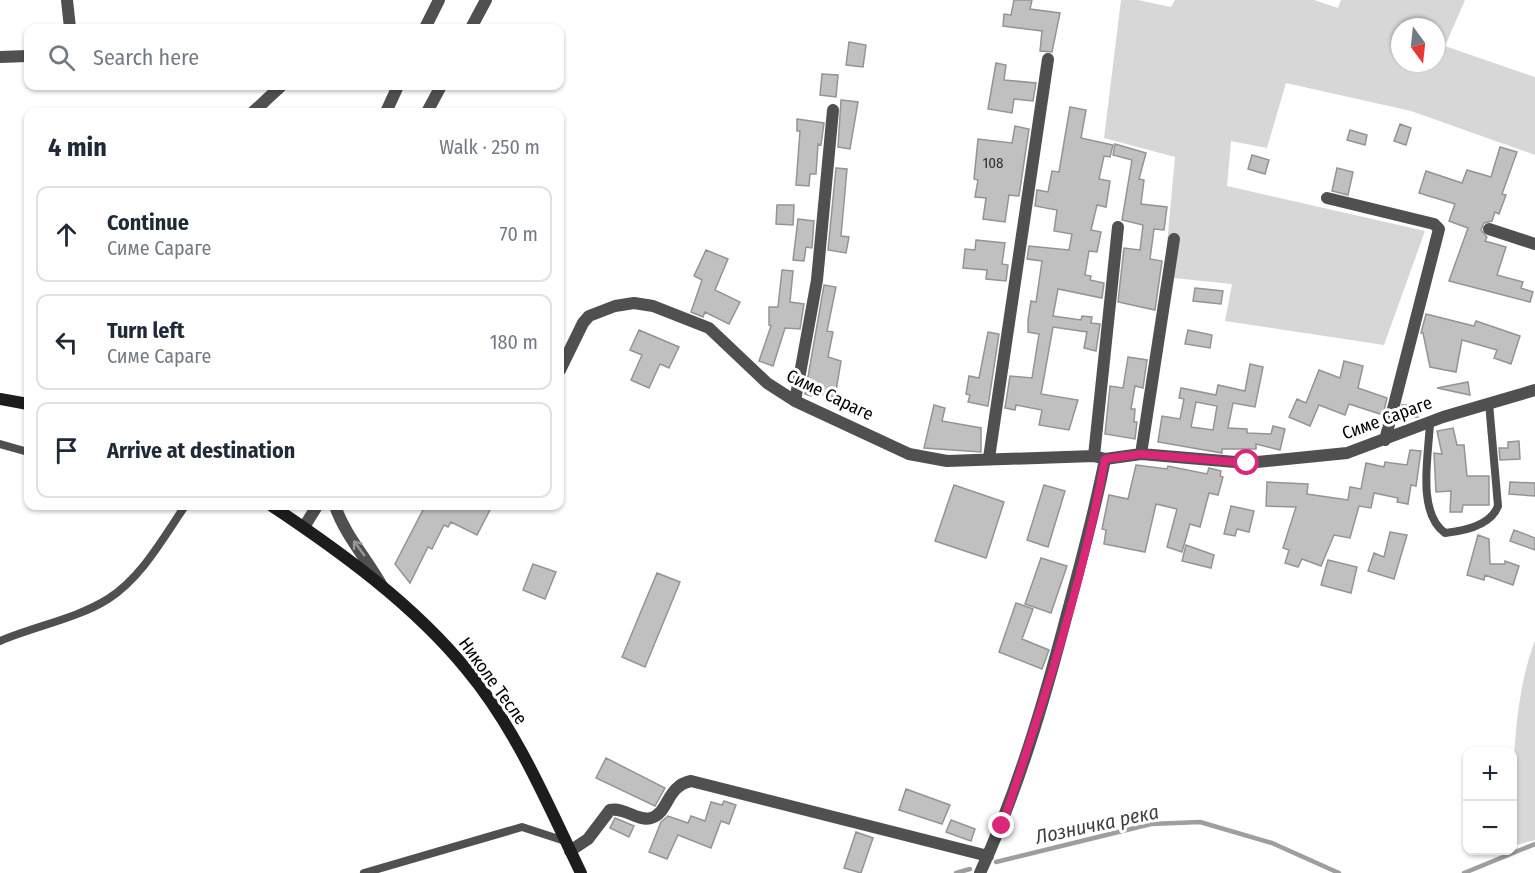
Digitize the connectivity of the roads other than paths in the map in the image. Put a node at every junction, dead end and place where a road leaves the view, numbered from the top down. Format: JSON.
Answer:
{"nodes":[{"id":1,"x":67,"y":0,"type":"edge"},
{"id":2,"x":440,"y":0,"type":"edge"},
{"id":3,"x":486,"y":0,"type":"edge"},
{"id":4,"x":70,"y":24,"type":"edge"},
{"id":5,"x":427,"y":24,"type":"edge"},
{"id":6,"x":473,"y":24,"type":"edge"},
{"id":7,"x":24,"y":56,"type":"edge"},
{"id":8,"x":0,"y":57,"type":"edge"},
{"id":9,"x":1048,"y":59,"type":"dead end"},
{"id":10,"x":277,"y":90,"type":"edge"},
{"id":11,"x":396,"y":90,"type":"edge"},
{"id":12,"x":437,"y":90,"type":"edge"},
{"id":13,"x":257,"y":108,"type":"edge"},
{"id":14,"x":388,"y":108,"type":"edge"},
{"id":15,"x":429,"y":108,"type":"edge"},
{"id":16,"x":834,"y":110,"type":"dead end"},
{"id":17,"x":1327,"y":198,"type":"dead end"},
{"id":18,"x":1118,"y":227,"type":"dead end"},
{"id":19,"x":1489,"y":230,"type":"dead end"},
{"id":20,"x":1174,"y":239,"type":"dead end"},
{"id":21,"x":1535,"y":244,"type":"edge"},
{"id":22,"x":564,"y":362,"type":"edge"},
{"id":23,"x":1535,"y":390,"type":"edge"},
{"id":24,"x":0,"y":399,"type":"edge"},
{"id":25,"x":795,"y":401,"type":"junction"},
{"id":26,"x":24,"y":403,"type":"edge"},
{"id":27,"x":1489,"y":403,"type":"junction"},
{"id":28,"x":1430,"y":422,"type":"junction"},
{"id":29,"x":1385,"y":440,"type":"junction"},
{"id":30,"x":0,"y":444,"type":"edge"},
{"id":31,"x":24,"y":451,"type":"edge"},
{"id":32,"x":1141,"y":454,"type":"junction"},
{"id":33,"x":989,"y":458,"type":"junction"},
{"id":34,"x":1099,"y":458,"type":"junction"},
{"id":35,"x":182,"y":510,"type":"edge"},
{"id":36,"x":283,"y":510,"type":"edge"},
{"id":37,"x":314,"y":510,"type":"edge"},
{"id":38,"x":337,"y":510,"type":"edge"},
{"id":39,"x":304,"y":527,"type":"junction"},
{"id":40,"x":384,"y":590,"type":"junction"},
{"id":41,"x":0,"y":641,"type":"edge"},
{"id":42,"x":568,"y":846,"type":"junction"},
{"id":43,"x":988,"y":856,"type":"junction"},
{"id":44,"x":364,"y":873,"type":"edge"},
{"id":45,"x":580,"y":873,"type":"edge"},
{"id":46,"x":980,"y":873,"type":"edge"}],
"edges":[{"from":1,"to":4,"type":"street"},
{"from":2,"to":5,"type":"street"},
{"from":3,"to":6,"type":"street"},
{"from":7,"to":8,"type":"street"},
{"from":9,"to":33,"type":"street"},
{"from":10,"to":13,"type":"street"},
{"from":11,"to":14,"type":"street"},
{"from":12,"to":15,"type":"street"},
{"from":16,"to":25,"type":"street"},
{"from":17,"to":29,"type":"street"},
{"from":18,"to":34,"type":"street"},
{"from":19,"to":21,"type":"street"},
{"from":20,"to":32,"type":"street"},
{"from":22,"to":25,"type":"street","name":"Симе Сараге"},
{"from":23,"to":27,"type":"street","name":"Симе Сараге"},
{"from":24,"to":26,"type":"street"},
{"from":25,"to":33,"type":"street","name":"Симе Сараге"},
{"from":27,"to":28,"type":"street","name":"Симе Сараге"},
{"from":27,"to":28,"type":"lane"},
{"from":28,"to":29,"type":"street","name":"Симе Сараге"},
{"from":29,"to":32,"type":"street","name":"Симе Сараге"},
{"from":30,"to":31,"type":"lane"},
{"from":32,"to":34,"type":"street","name":"Симе Сараге"},
{"from":33,"to":34,"type":"street","name":"Симе Сараге"},
{"from":34,"to":43,"type":"street"},
{"from":35,"to":41,"type":"lane"},
{"from":36,"to":39,"type":"street","name":"Николе Тесле"},
{"from":37,"to":39,"type":"street"},
{"from":40,"to":38,"type":"street","one_way":true},
{"from":39,"to":40,"type":"street","name":"Николе Тесле"},
{"from":40,"to":42,"type":"street","name":"Николе Тесле"},
{"from":42,"to":43,"type":"street"},
{"from":42,"to":44,"type":"lane"},
{"from":42,"to":45,"type":"street","name":"Николе Тесле"},
{"from":43,"to":46,"type":"street"}]}
